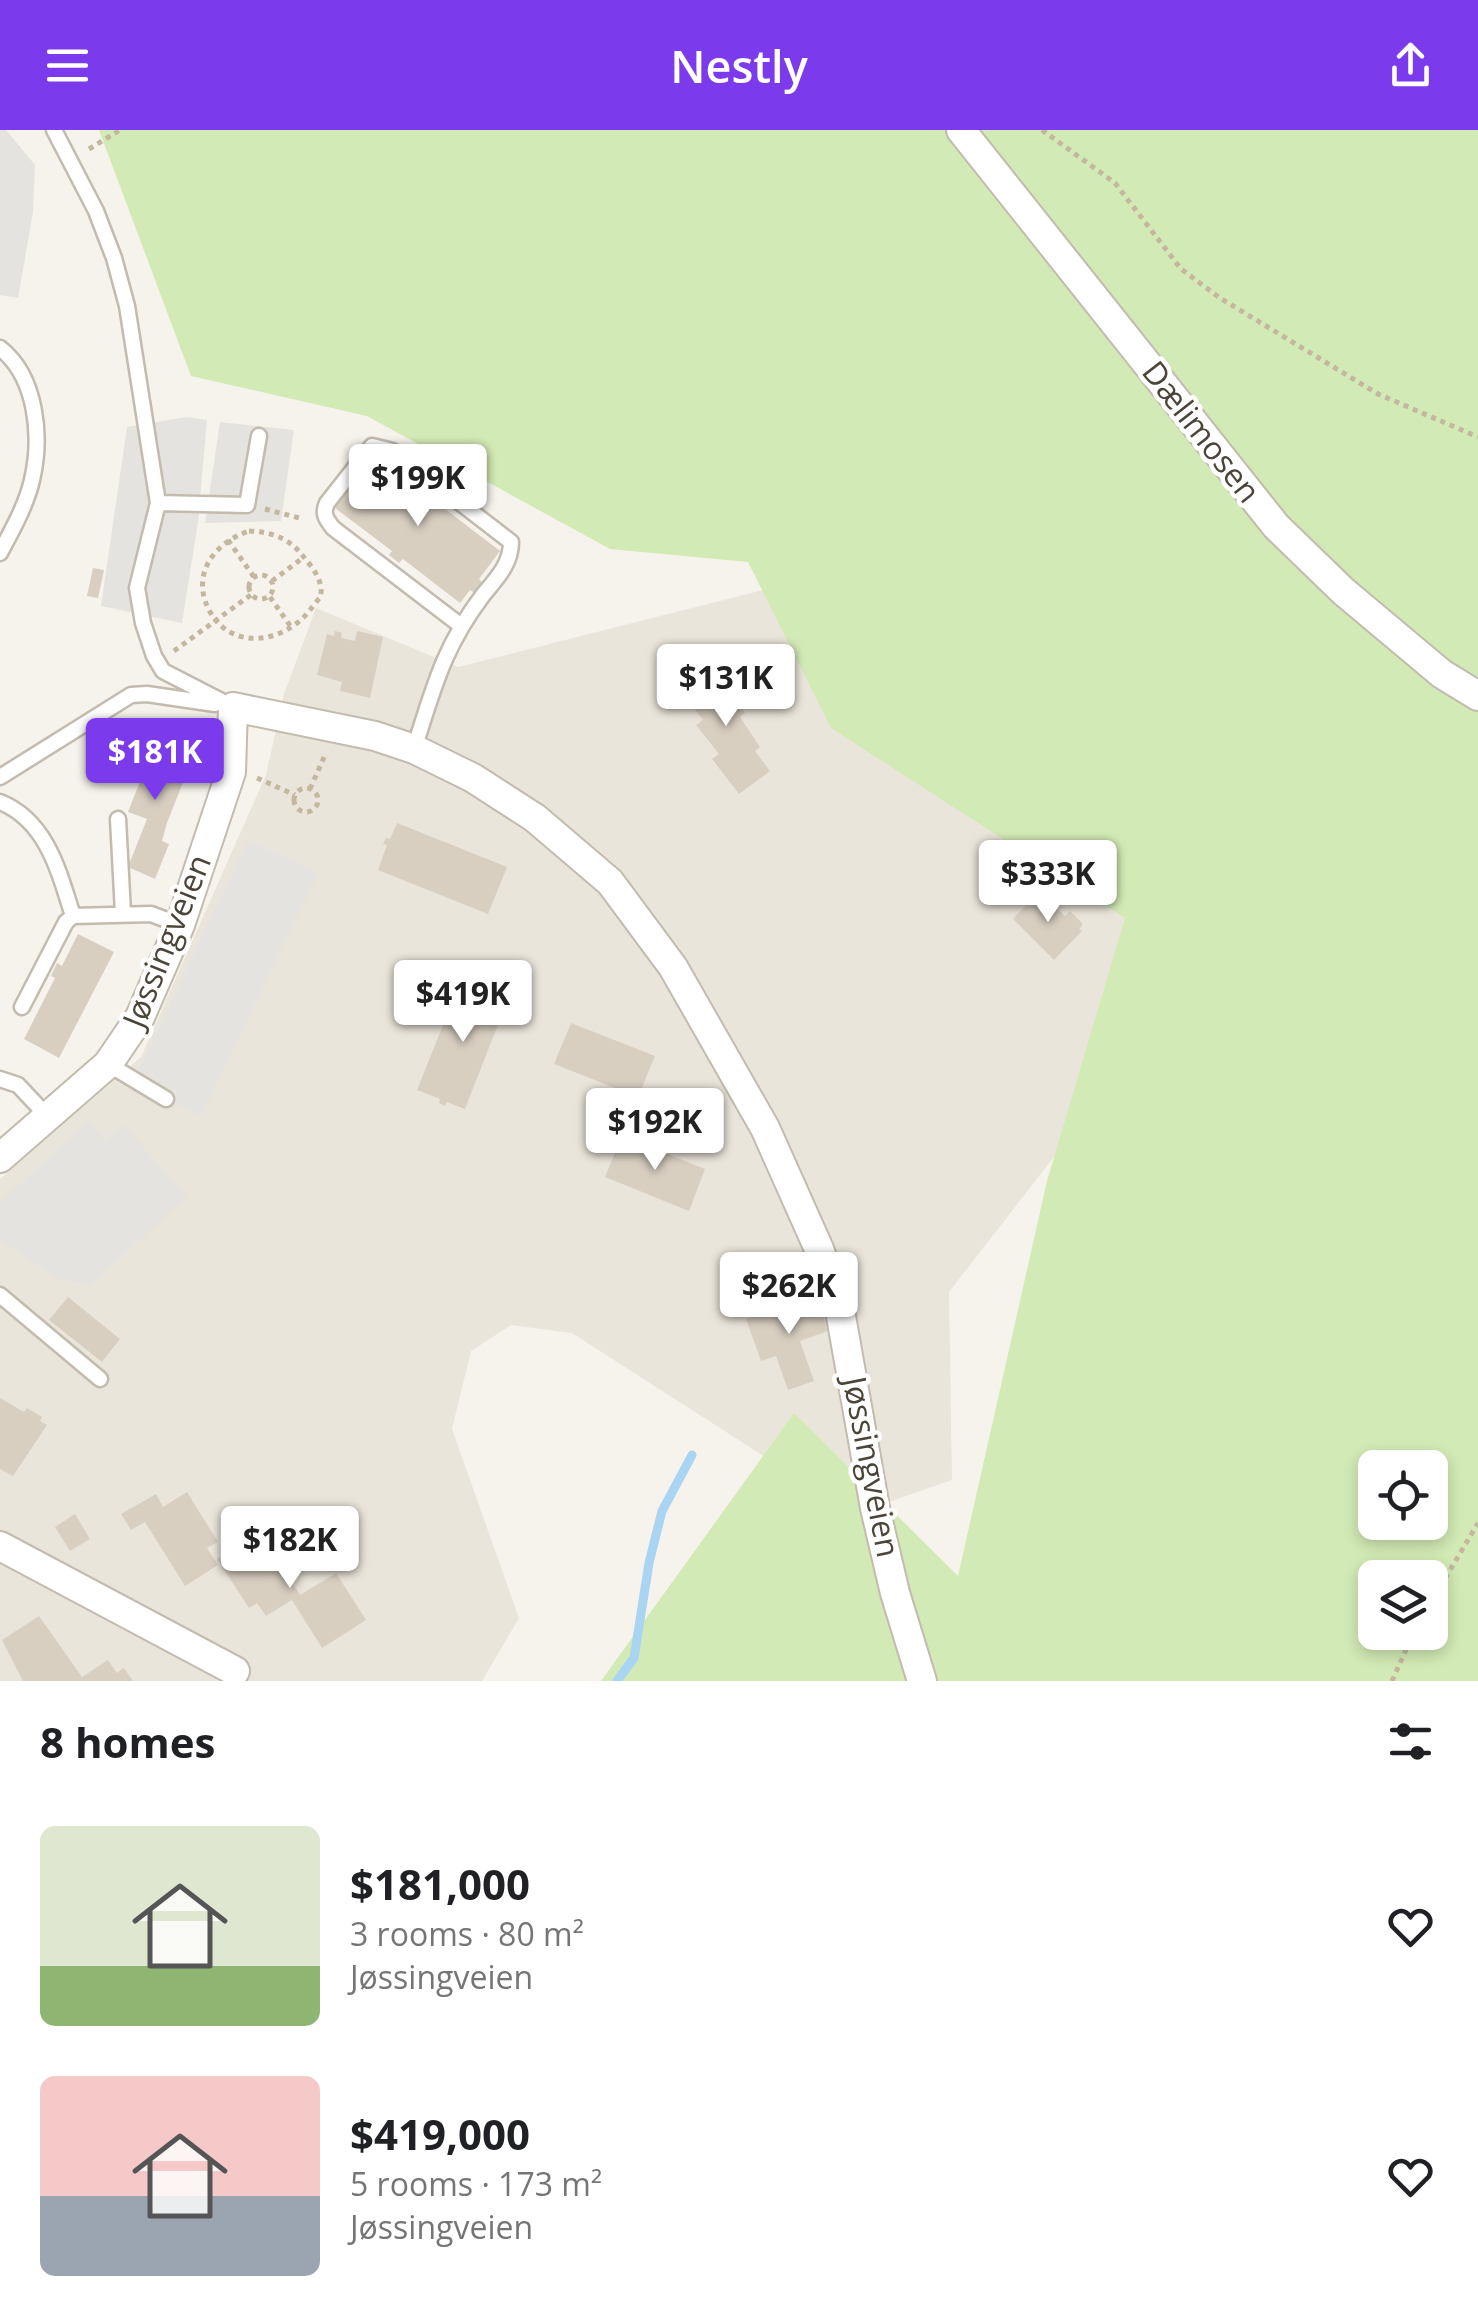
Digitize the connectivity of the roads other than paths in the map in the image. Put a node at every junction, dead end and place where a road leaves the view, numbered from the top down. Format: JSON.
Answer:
{"nodes":[{"id":1,"x":54,"y":130,"type":"edge"},
{"id":2,"x":961,"y":130,"type":"edge"},
{"id":3,"x":0,"y":348,"type":"edge"},
{"id":4,"x":258,"y":436,"type":"dead end"},
{"id":5,"x":158,"y":503,"type":"junction"},
{"id":6,"x":0,"y":553,"type":"edge"},
{"id":7,"x":460,"y":625,"type":"junction"},
{"id":8,"x":1478,"y":696,"type":"edge"},
{"id":9,"x":233,"y":707,"type":"junction"},
{"id":10,"x":414,"y":749,"type":"junction"},
{"id":11,"x":0,"y":776,"type":"edge"},
{"id":12,"x":0,"y":802,"type":"edge"},
{"id":13,"x":118,"y":818,"type":"dead end"},
{"id":14,"x":122,"y":914,"type":"junction"},
{"id":15,"x":74,"y":916,"type":"junction"},
{"id":16,"x":180,"y":925,"type":"junction"},
{"id":17,"x":22,"y":1007,"type":"dead end"},
{"id":18,"x":108,"y":1064,"type":"junction"},
{"id":19,"x":0,"y":1079,"type":"edge"},
{"id":20,"x":166,"y":1100,"type":"dead end"},
{"id":21,"x":48,"y":1117,"type":"junction"},
{"id":22,"x":0,"y":1158,"type":"edge"},
{"id":23,"x":0,"y":1295,"type":"edge"},
{"id":24,"x":100,"y":1380,"type":"dead end"},
{"id":25,"x":0,"y":1546,"type":"edge"},
{"id":26,"x":235,"y":1671,"type":"dead end"},
{"id":27,"x":922,"y":1681,"type":"edge"}],
"edges":[{"from":1,"to":5,"type":"lane"},
{"from":2,"to":8,"type":"street","name":"Dælimosen"},
{"from":3,"to":6,"type":"lane"},
{"from":4,"to":5,"type":"lane"},
{"from":5,"to":9,"type":"lane"},
{"from":7,"to":7,"type":"lane"},
{"from":7,"to":10,"type":"lane"},
{"from":9,"to":10,"type":"street","name":"Jøssingveien"},
{"from":9,"to":11,"type":"lane"},
{"from":9,"to":16,"type":"street","name":"Jøssingveien"},
{"from":10,"to":27,"type":"street","name":"Jøssingveien"},
{"from":12,"to":15,"type":"lane"},
{"from":13,"to":14,"type":"lane"},
{"from":14,"to":15,"type":"lane"},
{"from":14,"to":16,"type":"lane"},
{"from":15,"to":17,"type":"lane"},
{"from":16,"to":18,"type":"street","name":"Jøssingveien"},
{"from":18,"to":20,"type":"lane"},
{"from":18,"to":21,"type":"street","name":"Jøssingveien"},
{"from":19,"to":21,"type":"lane"},
{"from":21,"to":22,"type":"street","name":"Jøssingveien"},
{"from":23,"to":24,"type":"lane"},
{"from":25,"to":26,"type":"street"}]}
